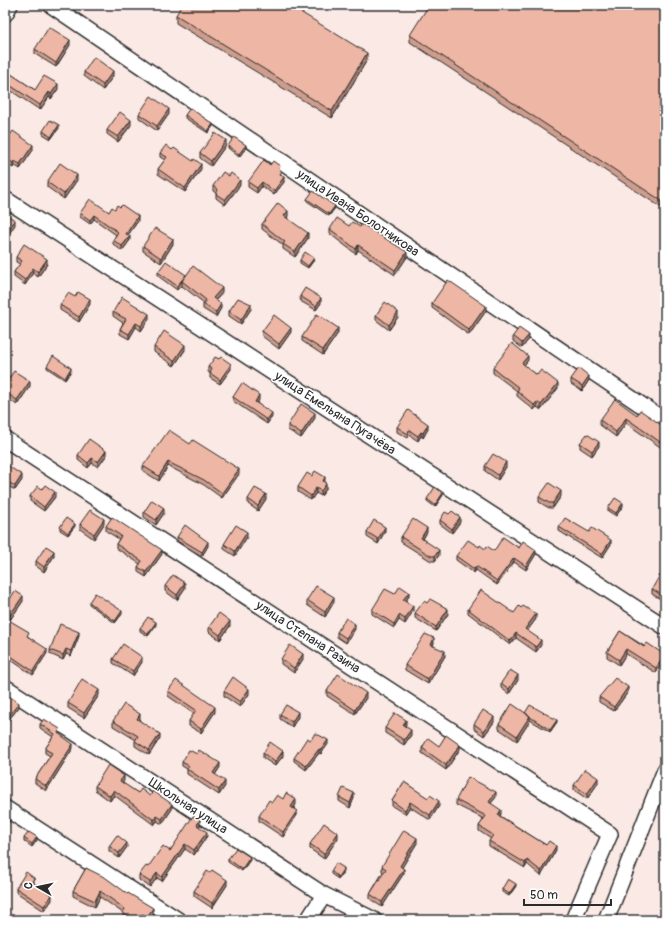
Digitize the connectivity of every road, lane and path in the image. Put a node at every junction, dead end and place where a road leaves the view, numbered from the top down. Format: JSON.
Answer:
{"nodes":[{"id":1,"x":10,"y":5,"type":"edge"},
{"id":2,"x":51,"y":5,"type":"edge"},
{"id":3,"x":5,"y":14,"type":"edge"},
{"id":4,"x":5,"y":199,"type":"edge"},
{"id":5,"x":665,"y":421,"type":"edge"},
{"id":6,"x":5,"y":439,"type":"edge"},
{"id":7,"x":665,"y":626,"type":"edge"},
{"id":8,"x":5,"y":687,"type":"edge"},
{"id":9,"x":665,"y":770,"type":"edge"},
{"id":10,"x":5,"y":808,"type":"edge"},
{"id":11,"x":324,"y":895,"type":"junction"},
{"id":12,"x":178,"y":920,"type":"edge"},
{"id":13,"x":308,"y":920,"type":"edge"},
{"id":14,"x":374,"y":920,"type":"edge"},
{"id":15,"x":573,"y":920,"type":"edge"},
{"id":16,"x":606,"y":920,"type":"edge"}],
"edges":[{"from":1,"to":3,"type":"street"},
{"from":2,"to":5,"type":"street","name":"улица Ивана Болотникова"},
{"from":4,"to":7,"type":"street","name":"улица Емельяна Пугачёва"},
{"from":6,"to":15,"type":"street","name":"улица Степана Разина"},
{"from":8,"to":11,"type":"street","name":"Школьная улица"},
{"from":9,"to":16,"type":"street"},
{"from":10,"to":12,"type":"street"},
{"from":11,"to":13,"type":"street"},
{"from":11,"to":14,"type":"street","name":"Школьная улица"}]}
